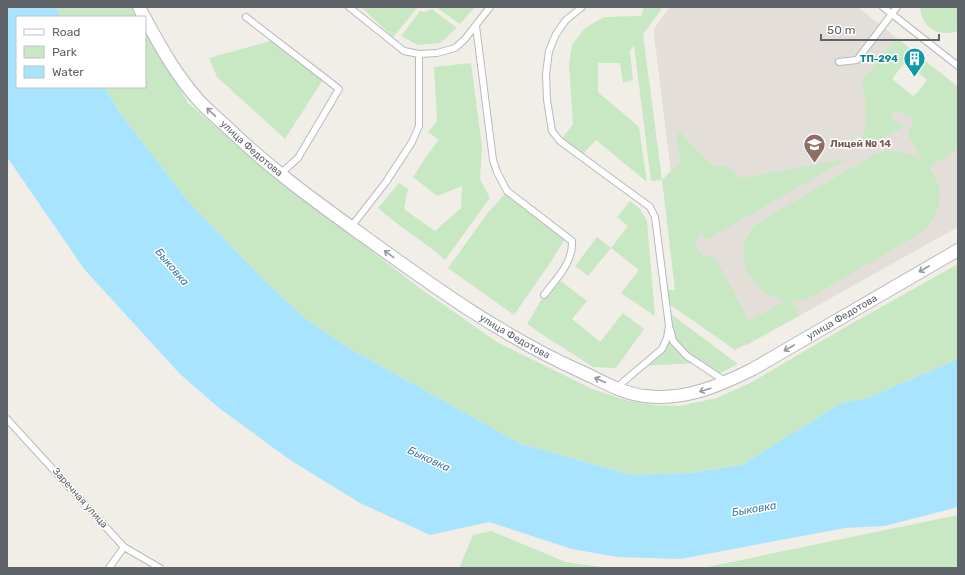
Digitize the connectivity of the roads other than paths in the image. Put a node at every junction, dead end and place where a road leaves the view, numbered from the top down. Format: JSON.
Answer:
{"nodes":[{"id":1,"x":139,"y":7,"type":"edge"},
{"id":2,"x":349,"y":7,"type":"edge"},
{"id":3,"x":490,"y":7,"type":"edge"},
{"id":4,"x":582,"y":7,"type":"edge"},
{"id":5,"x":883,"y":7,"type":"edge"},
{"id":6,"x":897,"y":7,"type":"edge"},
{"id":7,"x":892,"y":14,"type":"junction"},
{"id":8,"x":144,"y":16,"type":"edge"},
{"id":9,"x":246,"y":17,"type":"dead end"},
{"id":10,"x":146,"y":20,"type":"edge"},
{"id":11,"x":476,"y":26,"type":"junction"},
{"id":12,"x":420,"y":54,"type":"junction"},
{"id":13,"x":958,"y":57,"type":"edge"},
{"id":14,"x":839,"y":62,"type":"dead end"},
{"id":15,"x":956,"y":64,"type":"edge"},
{"id":16,"x":280,"y":174,"type":"junction"},
{"id":17,"x":351,"y":227,"type":"junction"},
{"id":18,"x":958,"y":250,"type":"edge"},
{"id":19,"x":544,"y":295,"type":"dead end"},
{"id":20,"x":669,"y":326,"type":"junction"},
{"id":21,"x":727,"y":382,"type":"junction"},
{"id":22,"x":616,"y":388,"type":"junction"},
{"id":23,"x":7,"y":419,"type":"edge"},
{"id":24,"x":124,"y":547,"type":"junction"},
{"id":25,"x":109,"y":568,"type":"edge"},
{"id":26,"x":160,"y":568,"type":"edge"}],
"edges":[{"from":1,"to":8,"type":"street","name":"улица Федотова"},
{"from":2,"to":12,"type":"lane"},
{"from":3,"to":11,"type":"lane"},
{"from":4,"to":20,"type":"lane"},
{"from":5,"to":7,"type":"lane"},
{"from":6,"to":7,"type":"lane"},
{"from":7,"to":14,"type":"lane"},
{"from":7,"to":15,"type":"lane"},
{"from":9,"to":16,"type":"lane"},
{"from":16,"to":10,"type":"street","name":"улица Федотова","one_way":true},
{"from":11,"to":12,"type":"lane"},
{"from":11,"to":19,"type":"lane"},
{"from":12,"to":17,"type":"lane"},
{"from":13,"to":15,"type":"lane"},
{"from":16,"to":17,"type":"street","name":"улица Федотова"},
{"from":22,"to":17,"type":"street","name":"улица Федотова","one_way":true},
{"from":18,"to":21,"type":"street","name":"улица Федотова","one_way":true},
{"from":20,"to":21,"type":"lane"},
{"from":20,"to":22,"type":"lane"},
{"from":21,"to":22,"type":"street","name":"улица Федотова","one_way":true},
{"from":23,"to":24,"type":"lane","name":"Заречная улица"},
{"from":24,"to":25,"type":"lane"},
{"from":24,"to":26,"type":"lane","name":"Заречная улица"}]}
